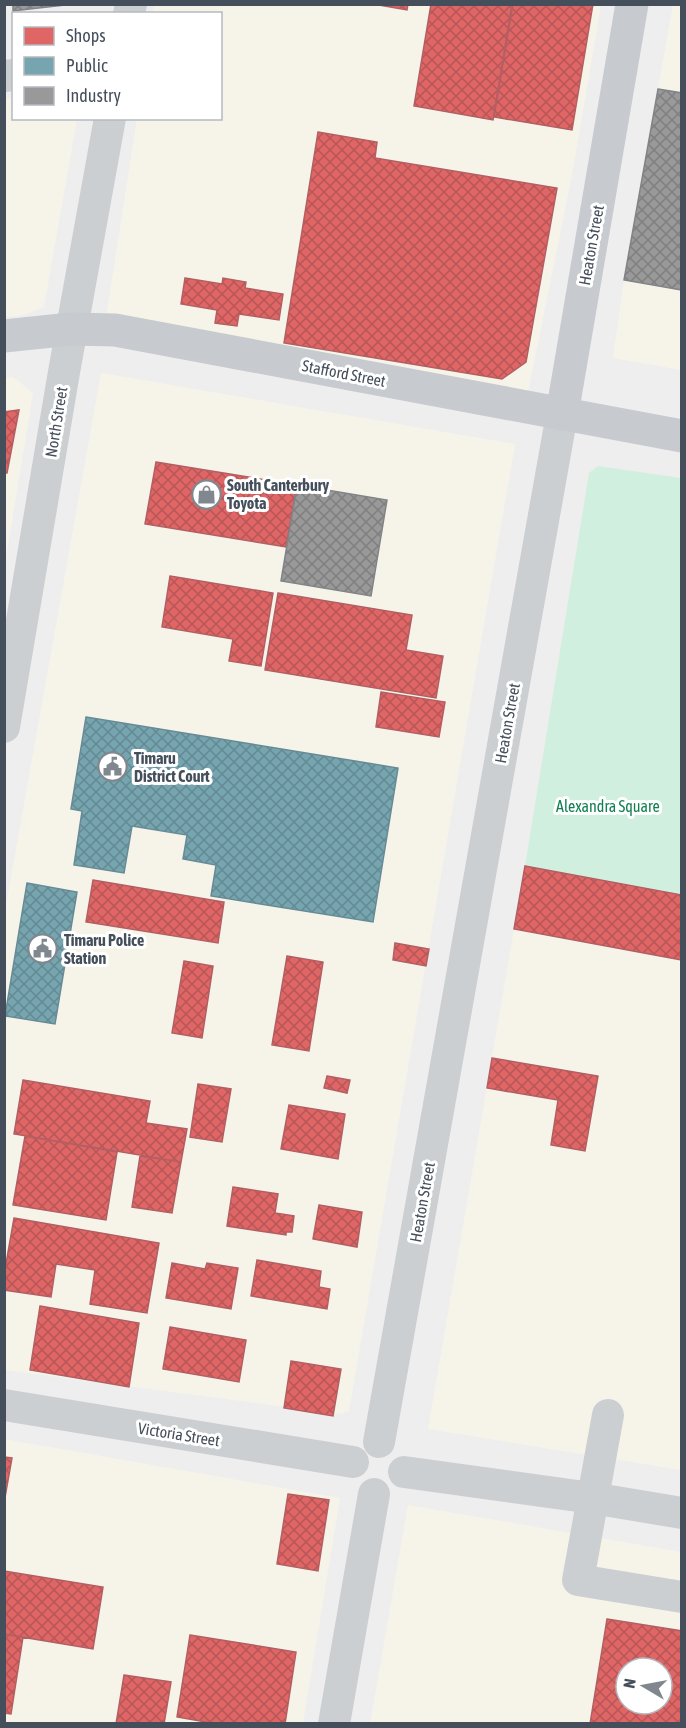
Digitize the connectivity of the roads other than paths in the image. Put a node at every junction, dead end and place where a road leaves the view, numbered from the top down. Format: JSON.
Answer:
{"nodes":[{"id":1,"x":632,"y":4,"type":"edge"},
{"id":2,"x":110,"y":120,"type":"edge"},
{"id":3,"x":71,"y":329,"type":"junction"},
{"id":4,"x":4,"y":336,"type":"edge"},
{"id":5,"x":562,"y":414,"type":"junction"},
{"id":6,"x":681,"y":436,"type":"edge"},
{"id":7,"x":4,"y":727,"type":"edge"},
{"id":8,"x":4,"y":1405,"type":"edge"},
{"id":9,"x":608,"y":1415,"type":"dead end"},
{"id":10,"x":379,"y":1442,"type":"junction"},
{"id":11,"x":353,"y":1462,"type":"junction"},
{"id":12,"x":404,"y":1472,"type":"junction"},
{"id":13,"x":374,"y":1494,"type":"junction"},
{"id":14,"x":592,"y":1498,"type":"junction"},
{"id":15,"x":681,"y":1513,"type":"edge"},
{"id":16,"x":681,"y":1597,"type":"edge"},
{"id":17,"x":334,"y":1724,"type":"edge"}],
"edges":[{"from":1,"to":5,"type":"main road","name":"Heaton Street"},
{"from":2,"to":3,"type":"street","name":"North Street"},
{"from":3,"to":4,"type":"main road","name":"Stafford Street"},
{"from":3,"to":5,"type":"main road","name":"Stafford Street"},
{"from":3,"to":7,"type":"street","name":"North Street"},
{"from":5,"to":6,"type":"main road","name":"Stafford Street"},
{"from":5,"to":10,"type":"street","name":"Heaton Street"},
{"from":8,"to":11,"type":"street","name":"Victoria Street"},
{"from":9,"to":14,"type":"street"},
{"from":10,"to":11,"type":"street"},
{"from":10,"to":12,"type":"street"},
{"from":11,"to":13,"type":"street"},
{"from":12,"to":13,"type":"street"},
{"from":12,"to":14,"type":"street"},
{"from":13,"to":17,"type":"street"},
{"from":14,"to":15,"type":"street"},
{"from":14,"to":16,"type":"street"}]}
